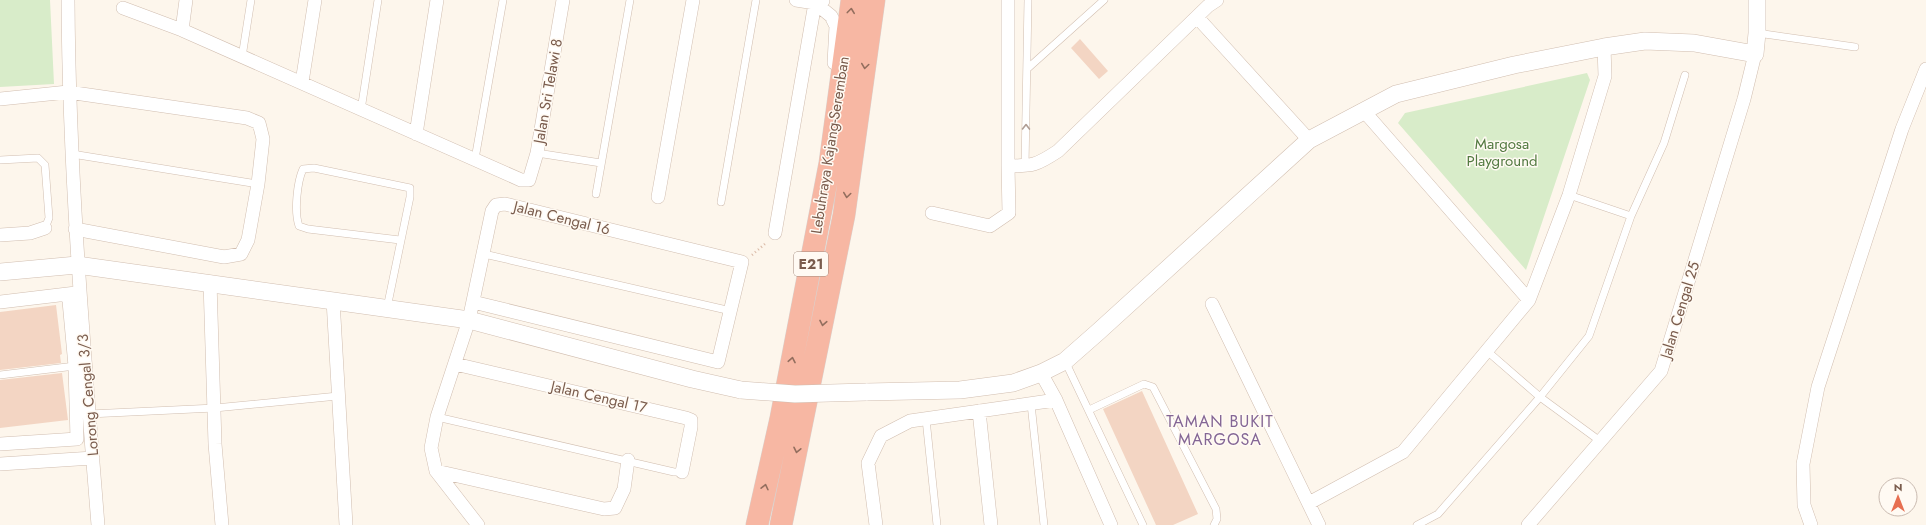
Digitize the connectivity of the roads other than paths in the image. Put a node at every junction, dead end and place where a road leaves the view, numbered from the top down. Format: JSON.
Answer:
{"nodes":[{"id":1,"x":68,"y":0,"type":"edge"},
{"id":2,"x":186,"y":0,"type":"edge"},
{"id":3,"x":251,"y":0,"type":"edge"},
{"id":4,"x":314,"y":0,"type":"edge"},
{"id":5,"x":378,"y":0,"type":"edge"},
{"id":6,"x":437,"y":0,"type":"edge"},
{"id":7,"x":503,"y":0,"type":"edge"},
{"id":8,"x":563,"y":0,"type":"edge"},
{"id":9,"x":630,"y":0,"type":"edge"},
{"id":10,"x":693,"y":0,"type":"edge"},
{"id":11,"x":756,"y":0,"type":"edge"},
{"id":12,"x":796,"y":0,"type":"edge"},
{"id":13,"x":852,"y":0,"type":"edge"},
{"id":14,"x":874,"y":0,"type":"edge"},
{"id":15,"x":1008,"y":0,"type":"edge"},
{"id":16,"x":1028,"y":0,"type":"edge"},
{"id":17,"x":1104,"y":0,"type":"edge"},
{"id":18,"x":1217,"y":0,"type":"edge"},
{"id":19,"x":1757,"y":0,"type":"edge"},
{"id":20,"x":820,"y":2,"type":"edge"},
{"id":21,"x":124,"y":4,"type":"edge"},
{"id":22,"x":1197,"y":17,"type":"junction"},
{"id":23,"x":182,"y":30,"type":"junction"},
{"id":24,"x":1757,"y":33,"type":"junction"},
{"id":25,"x":1604,"y":47,"type":"junction"},
{"id":26,"x":1855,"y":48,"type":"dead end"},
{"id":27,"x":1755,"y":54,"type":"junction"},
{"id":28,"x":242,"y":57,"type":"junction"},
{"id":29,"x":1926,"y":68,"type":"edge"},
{"id":30,"x":1027,"y":69,"type":"junction"},
{"id":31,"x":1685,"y":75,"type":"dead end"},
{"id":32,"x":302,"y":82,"type":"junction"},
{"id":33,"x":68,"y":92,"type":"junction"},
{"id":34,"x":0,"y":99,"type":"edge"},
{"id":35,"x":361,"y":110,"type":"junction"},
{"id":36,"x":1363,"y":110,"type":"junction"},
{"id":37,"x":416,"y":134,"type":"junction"},
{"id":38,"x":1308,"y":140,"type":"junction"},
{"id":39,"x":537,"y":153,"type":"junction"},
{"id":40,"x":72,"y":154,"type":"junction"},
{"id":41,"x":475,"y":159,"type":"junction"},
{"id":42,"x":0,"y":160,"type":"edge"},
{"id":43,"x":601,"y":163,"type":"junction"},
{"id":44,"x":830,"y":163,"type":"junction"},
{"id":45,"x":1008,"y":166,"type":"junction"},
{"id":46,"x":1025,"y":166,"type":"junction"},
{"id":47,"x":258,"y":184,"type":"junction"},
{"id":48,"x":596,"y":194,"type":"dead end"},
{"id":49,"x":1569,"y":195,"type":"junction"},
{"id":50,"x":658,"y":197,"type":"dead end"},
{"id":51,"x":721,"y":202,"type":"dead end"},
{"id":52,"x":932,"y":213,"type":"dead end"},
{"id":53,"x":1631,"y":216,"type":"junction"},
{"id":54,"x":45,"y":228,"type":"joint"},
{"id":55,"x":75,"y":230,"type":"junction"},
{"id":56,"x":775,"y":233,"type":"road end"},
{"id":57,"x":0,"y":235,"type":"edge"},
{"id":58,"x":400,"y":240,"type":"junction"},
{"id":59,"x":484,"y":254,"type":"junction"},
{"id":60,"x":77,"y":265,"type":"junction"},
{"id":61,"x":0,"y":272,"type":"edge"},
{"id":62,"x":210,"y":282,"type":"junction"},
{"id":63,"x":73,"y":294,"type":"junction"},
{"id":64,"x":333,"y":300,"type":"junction"},
{"id":65,"x":1529,"y":300,"type":"junction"},
{"id":66,"x":0,"y":302,"type":"edge"},
{"id":67,"x":473,"y":302,"type":"junction"},
{"id":68,"x":1212,"y":304,"type":"dead end"},
{"id":69,"x":387,"y":308,"type":"junction"},
{"id":70,"x":730,"y":311,"type":"junction"},
{"id":71,"x":469,"y":320,"type":"junction"},
{"id":72,"x":1487,"y":351,"type":"junction"},
{"id":73,"x":1065,"y":361,"type":"junction"},
{"id":74,"x":455,"y":364,"type":"junction"},
{"id":75,"x":75,"y":366,"type":"junction"},
{"id":76,"x":1041,"y":373,"type":"junction"},
{"id":77,"x":0,"y":375,"type":"edge"},
{"id":78,"x":338,"y":396,"type":"junction"},
{"id":79,"x":1540,"y":397,"type":"junction"},
{"id":80,"x":1056,"y":400,"type":"junction"},
{"id":81,"x":1031,"y":404,"type":"junction"},
{"id":82,"x":215,"y":408,"type":"junction"},
{"id":83,"x":1089,"y":410,"type":"junction"},
{"id":84,"x":978,"y":411,"type":"junction"},
{"id":85,"x":89,"y":414,"type":"junction"},
{"id":86,"x":436,"y":417,"type":"junction"},
{"id":87,"x":926,"y":419,"type":"junction"},
{"id":88,"x":1600,"y":441,"type":"junction"},
{"id":89,"x":0,"y":444,"type":"edge"},
{"id":90,"x":93,"y":458,"type":"junction"},
{"id":91,"x":628,"y":460,"type":"junction"},
{"id":92,"x":0,"y":464,"type":"edge"},
{"id":93,"x":436,"y":471,"type":"junction"},
{"id":94,"x":682,"y":472,"type":"joint"},
{"id":95,"x":1309,"y":503,"type":"junction"},
{"id":96,"x":98,"y":525,"type":"edge"},
{"id":97,"x":222,"y":525,"type":"edge"},
{"id":98,"x":346,"y":525,"type":"edge"},
{"id":99,"x":478,"y":525,"type":"edge"},
{"id":100,"x":757,"y":525,"type":"edge"},
{"id":101,"x":781,"y":525,"type":"edge"},
{"id":102,"x":876,"y":525,"type":"edge"},
{"id":103,"x":937,"y":525,"type":"edge"},
{"id":104,"x":991,"y":525,"type":"edge"},
{"id":105,"x":1044,"y":525,"type":"edge"},
{"id":106,"x":1111,"y":525,"type":"edge"},
{"id":107,"x":1143,"y":525,"type":"edge"},
{"id":108,"x":1214,"y":525,"type":"edge"},
{"id":109,"x":1319,"y":525,"type":"edge"},
{"id":110,"x":1417,"y":525,"type":"edge"},
{"id":111,"x":1528,"y":525,"type":"edge"},
{"id":112,"x":1811,"y":525,"type":"edge"}],
"edges":[{"from":1,"to":33,"type":"street","name":"Lorong Cengal 3/3"},
{"from":2,"to":23,"type":"street"},
{"from":3,"to":28,"type":"lane"},
{"from":4,"to":32,"type":"street"},
{"from":5,"to":35,"type":"lane"},
{"from":6,"to":37,"type":"street"},
{"from":7,"to":41,"type":"lane"},
{"from":8,"to":39,"type":"street","name":"Jalan Sri Telawi 8"},
{"from":9,"to":43,"type":"lane"},
{"from":10,"to":50,"type":"street"},
{"from":11,"to":51,"type":"lane"},
{"from":12,"to":20,"type":"street"},
{"from":44,"to":13,"type":"highway","name":"Lebuhraya Kajang-Seremban","number":"E21","one_way":true},
{"from":14,"to":101,"type":"highway","name":"Lebuhraya Kajang-Seremban","number":"E21","one_way":true},
{"from":15,"to":45,"type":"street"},
{"from":16,"to":30,"type":"lane"},
{"from":17,"to":30,"type":"lane"},
{"from":18,"to":22,"type":"street"},
{"from":19,"to":24,"type":"street"},
{"from":20,"to":44,"type":"street"},
{"from":20,"to":56,"type":"street"},
{"from":21,"to":23,"type":"street"},
{"from":22,"to":38,"type":"street"},
{"from":22,"to":46,"type":"street"},
{"from":23,"to":28,"type":"street"},
{"from":24,"to":26,"type":"lane"},
{"from":24,"to":27,"type":"street"},
{"from":25,"to":27,"type":"street"},
{"from":25,"to":36,"type":"street"},
{"from":25,"to":49,"type":"street"},
{"from":27,"to":88,"type":"street","name":"Jalan Cengal 25"},
{"from":28,"to":32,"type":"street"},
{"from":29,"to":112,"type":"street"},
{"from":46,"to":30,"type":"lane","one_way":true},
{"from":31,"to":53,"type":"lane"},
{"from":32,"to":35,"type":"street"},
{"from":33,"to":34,"type":"street"},
{"from":33,"to":40,"type":"street","name":"Lorong Cengal 3/3"},
{"from":33,"to":47,"type":"street"},
{"from":35,"to":37,"type":"street"},
{"from":36,"to":38,"type":"street"},
{"from":36,"to":65,"type":"street"},
{"from":37,"to":41,"type":"street"},
{"from":38,"to":73,"type":"street"},
{"from":39,"to":41,"type":"street","name":"Jalan Sri Telawi 8"},
{"from":39,"to":43,"type":"lane"},
{"from":40,"to":47,"type":"lane"},
{"from":40,"to":55,"type":"street","name":"Lorong Cengal 3/3"},
{"from":42,"to":54,"type":"lane"},
{"from":43,"to":48,"type":"lane"},
{"from":100,"to":44,"type":"highway","name":"Lebuhraya Kajang-Seremban","number":"E21","one_way":true},
{"from":45,"to":46,"type":"street"},
{"from":45,"to":52,"type":"street"},
{"from":47,"to":55,"type":"street"},
{"from":49,"to":53,"type":"lane"},
{"from":49,"to":65,"type":"street"},
{"from":53,"to":79,"type":"lane"},
{"from":54,"to":57,"type":"street"},
{"from":55,"to":60,"type":"street","name":"Lorong Cengal 3/3"},
{"from":58,"to":58,"type":"lane"},
{"from":58,"to":69,"type":"lane"},
{"from":59,"to":67,"type":"street","name":"Jalan Cengal 16"},
{"from":59,"to":70,"type":"lane"},
{"from":59,"to":70,"type":"street","name":"Jalan Cengal 16"},
{"from":60,"to":61,"type":"street"},
{"from":60,"to":62,"type":"street"},
{"from":60,"to":63,"type":"street","name":"Lorong Cengal 3/3"},
{"from":62,"to":64,"type":"street"},
{"from":62,"to":82,"type":"street"},
{"from":63,"to":66,"type":"street"},
{"from":63,"to":75,"type":"street"},
{"from":63,"to":85,"type":"street","name":"Lorong Cengal 3/3"},
{"from":64,"to":69,"type":"street"},
{"from":64,"to":78,"type":"street"},
{"from":65,"to":72,"type":"street"},
{"from":67,"to":70,"type":"street"},
{"from":67,"to":71,"type":"street","name":"Jalan Cengal 16"},
{"from":68,"to":95,"type":"street"},
{"from":69,"to":71,"type":"street"},
{"from":71,"to":74,"type":"street","name":"Jalan Cengal 16"},
{"from":71,"to":76,"type":"street","bridge":true},
{"from":72,"to":79,"type":"lane"},
{"from":72,"to":95,"type":"street"},
{"from":73,"to":76,"type":"street"},
{"from":73,"to":83,"type":"lane"},
{"from":74,"to":86,"type":"street","name":"Jalan Cengal 16"},
{"from":74,"to":94,"type":"street","name":"Jalan Cengal 17"},
{"from":75,"to":77,"type":"lane"},
{"from":75,"to":89,"type":"street"},
{"from":76,"to":80,"type":"street"},
{"from":78,"to":82,"type":"lane"},
{"from":78,"to":98,"type":"street"},
{"from":79,"to":88,"type":"lane"},
{"from":79,"to":110,"type":"lane"},
{"from":80,"to":81,"type":"street"},
{"from":80,"to":106,"type":"street"},
{"from":81,"to":84,"type":"street"},
{"from":81,"to":105,"type":"lane"},
{"from":82,"to":85,"type":"lane"},
{"from":82,"to":97,"type":"street"},
{"from":83,"to":107,"type":"lane"},
{"from":83,"to":108,"type":"lane"},
{"from":84,"to":87,"type":"street"},
{"from":84,"to":104,"type":"street"},
{"from":85,"to":90,"type":"street","name":"Lorong Cengal 3/3"},
{"from":86,"to":91,"type":"lane"},
{"from":86,"to":93,"type":"street","name":"Jalan Cengal 16"},
{"from":87,"to":102,"type":"street"},
{"from":87,"to":103,"type":"lane"},
{"from":88,"to":111,"type":"street","name":"Jalan Cengal 25"},
{"from":90,"to":92,"type":"street"},
{"from":90,"to":96,"type":"street","name":"Lorong Cengal 3/3"},
{"from":91,"to":93,"type":"street"},
{"from":91,"to":94,"type":"lane"},
{"from":93,"to":99,"type":"street"},
{"from":95,"to":109,"type":"street"}]}
